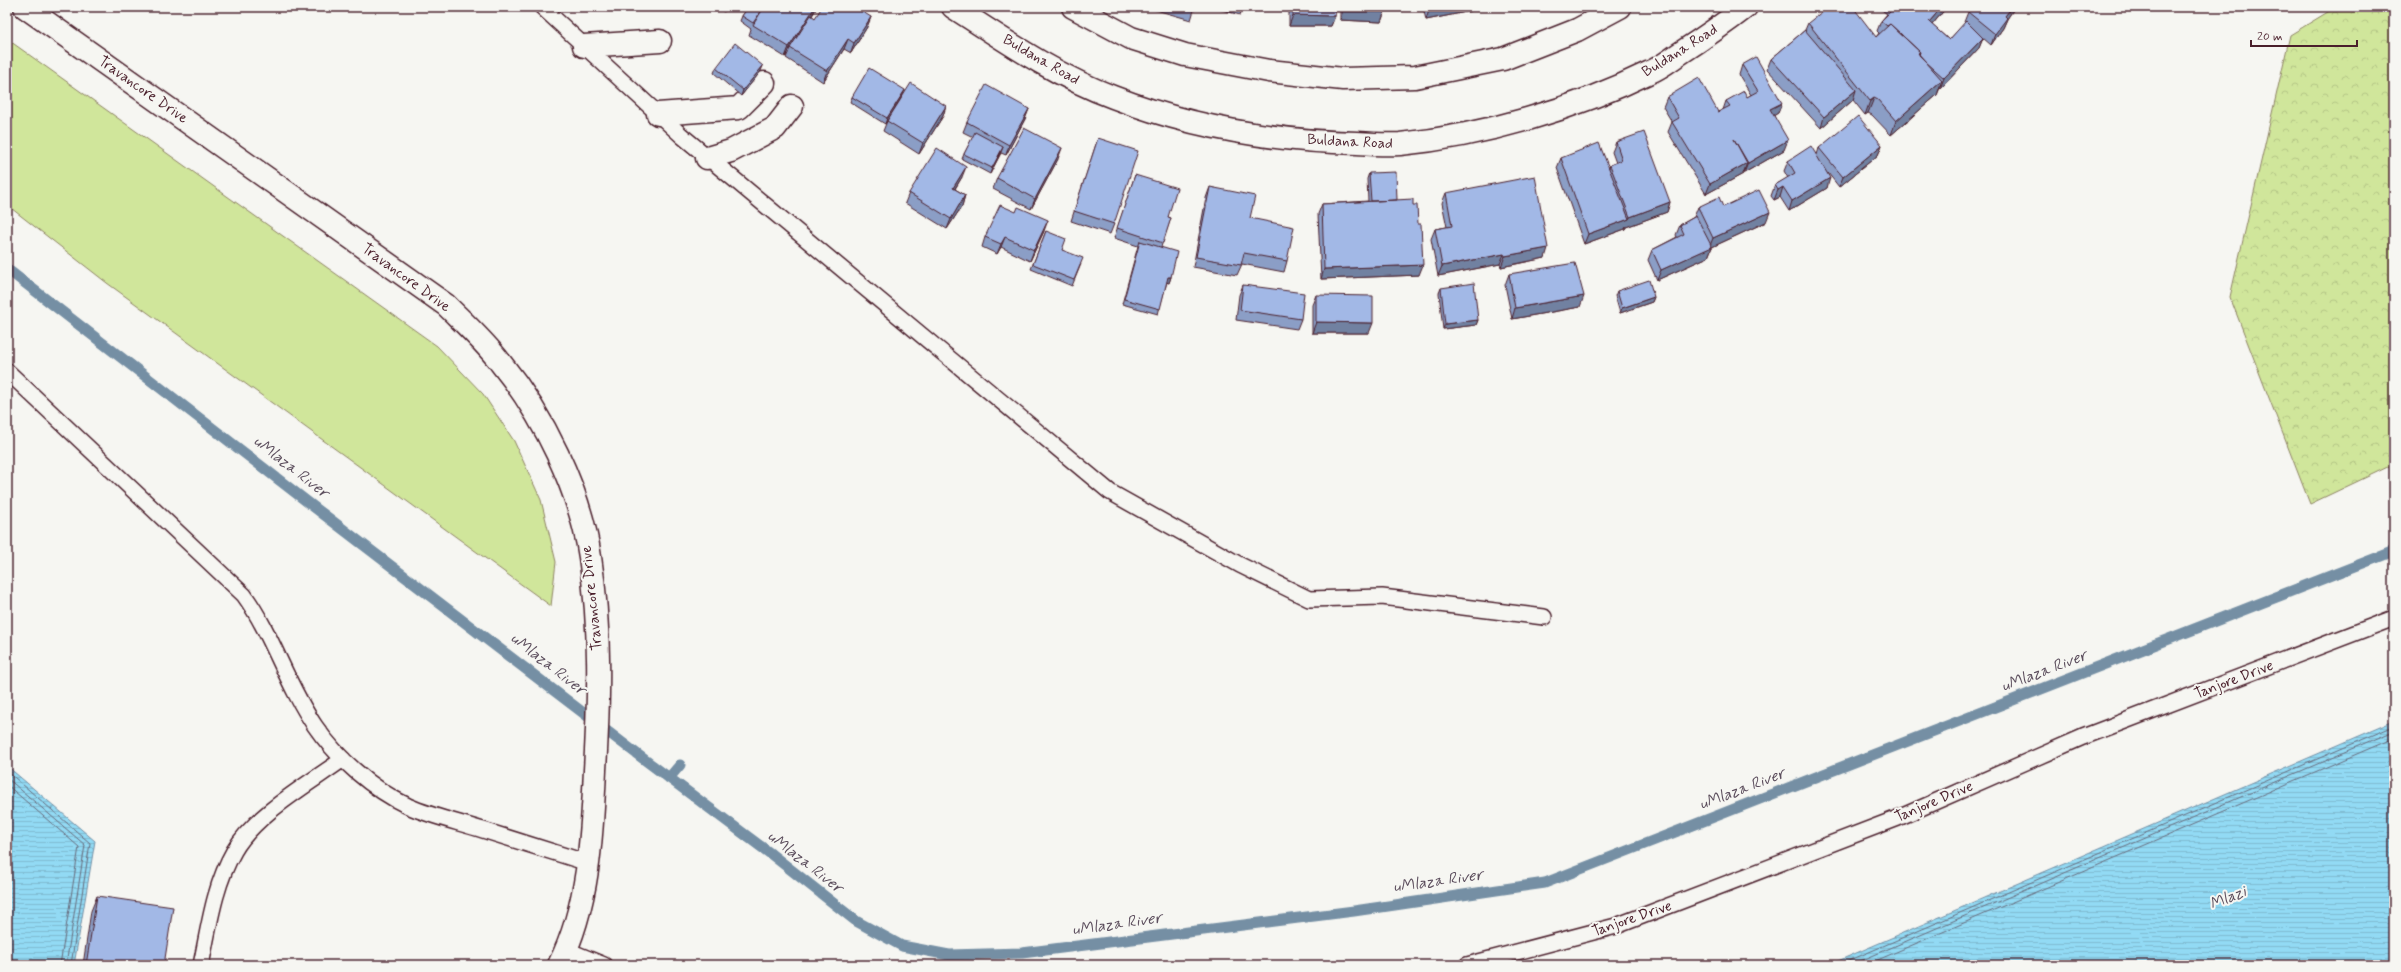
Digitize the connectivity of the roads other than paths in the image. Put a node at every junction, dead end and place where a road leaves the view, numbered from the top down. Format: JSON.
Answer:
{"nodes":[{"id":1,"x":24,"y":7,"type":"edge"},
{"id":2,"x":542,"y":7,"type":"edge"},
{"id":3,"x":953,"y":7,"type":"edge"},
{"id":4,"x":1073,"y":7,"type":"edge"},
{"id":5,"x":1620,"y":7,"type":"edge"},
{"id":6,"x":1746,"y":7,"type":"edge"},
{"id":7,"x":660,"y":41,"type":"dead end"},
{"id":8,"x":584,"y":46,"type":"junction"},
{"id":9,"x":764,"y":83,"type":"dead end"},
{"id":10,"x":792,"y":106,"type":"dead end"},
{"id":11,"x":658,"y":114,"type":"junction"},
{"id":12,"x":707,"y":158,"type":"junction"},
{"id":13,"x":10,"y":376,"type":"edge"},
{"id":14,"x":1544,"y":617,"type":"dead end"},
{"id":15,"x":2394,"y":618,"type":"edge"},
{"id":16,"x":343,"y":760,"type":"junction"},
{"id":17,"x":588,"y":863,"type":"junction"},
{"id":18,"x":563,"y":958,"type":"edge"},
{"id":19,"x":201,"y":965,"type":"edge"},
{"id":20,"x":604,"y":965,"type":"edge"},
{"id":21,"x":1467,"y":965,"type":"edge"}],
"edges":[{"from":1,"to":17,"type":"street","name":"Travancore Drive"},
{"from":2,"to":8,"type":"lane"},
{"from":3,"to":6,"type":"street","name":"Buldana Road"},
{"from":4,"to":5,"type":"street"},
{"from":7,"to":8,"type":"street"},
{"from":8,"to":11,"type":"lane"},
{"from":9,"to":11,"type":"street"},
{"from":10,"to":12,"type":"street"},
{"from":11,"to":12,"type":"lane"},
{"from":12,"to":14,"type":"lane"},
{"from":13,"to":16,"type":"lane"},
{"from":15,"to":21,"type":"lane","name":"Tanjore Drive"},
{"from":16,"to":17,"type":"lane"},
{"from":16,"to":19,"type":"lane"},
{"from":17,"to":18,"type":"street","name":"Travancore Drive"},
{"from":18,"to":20,"type":"lane"}]}
